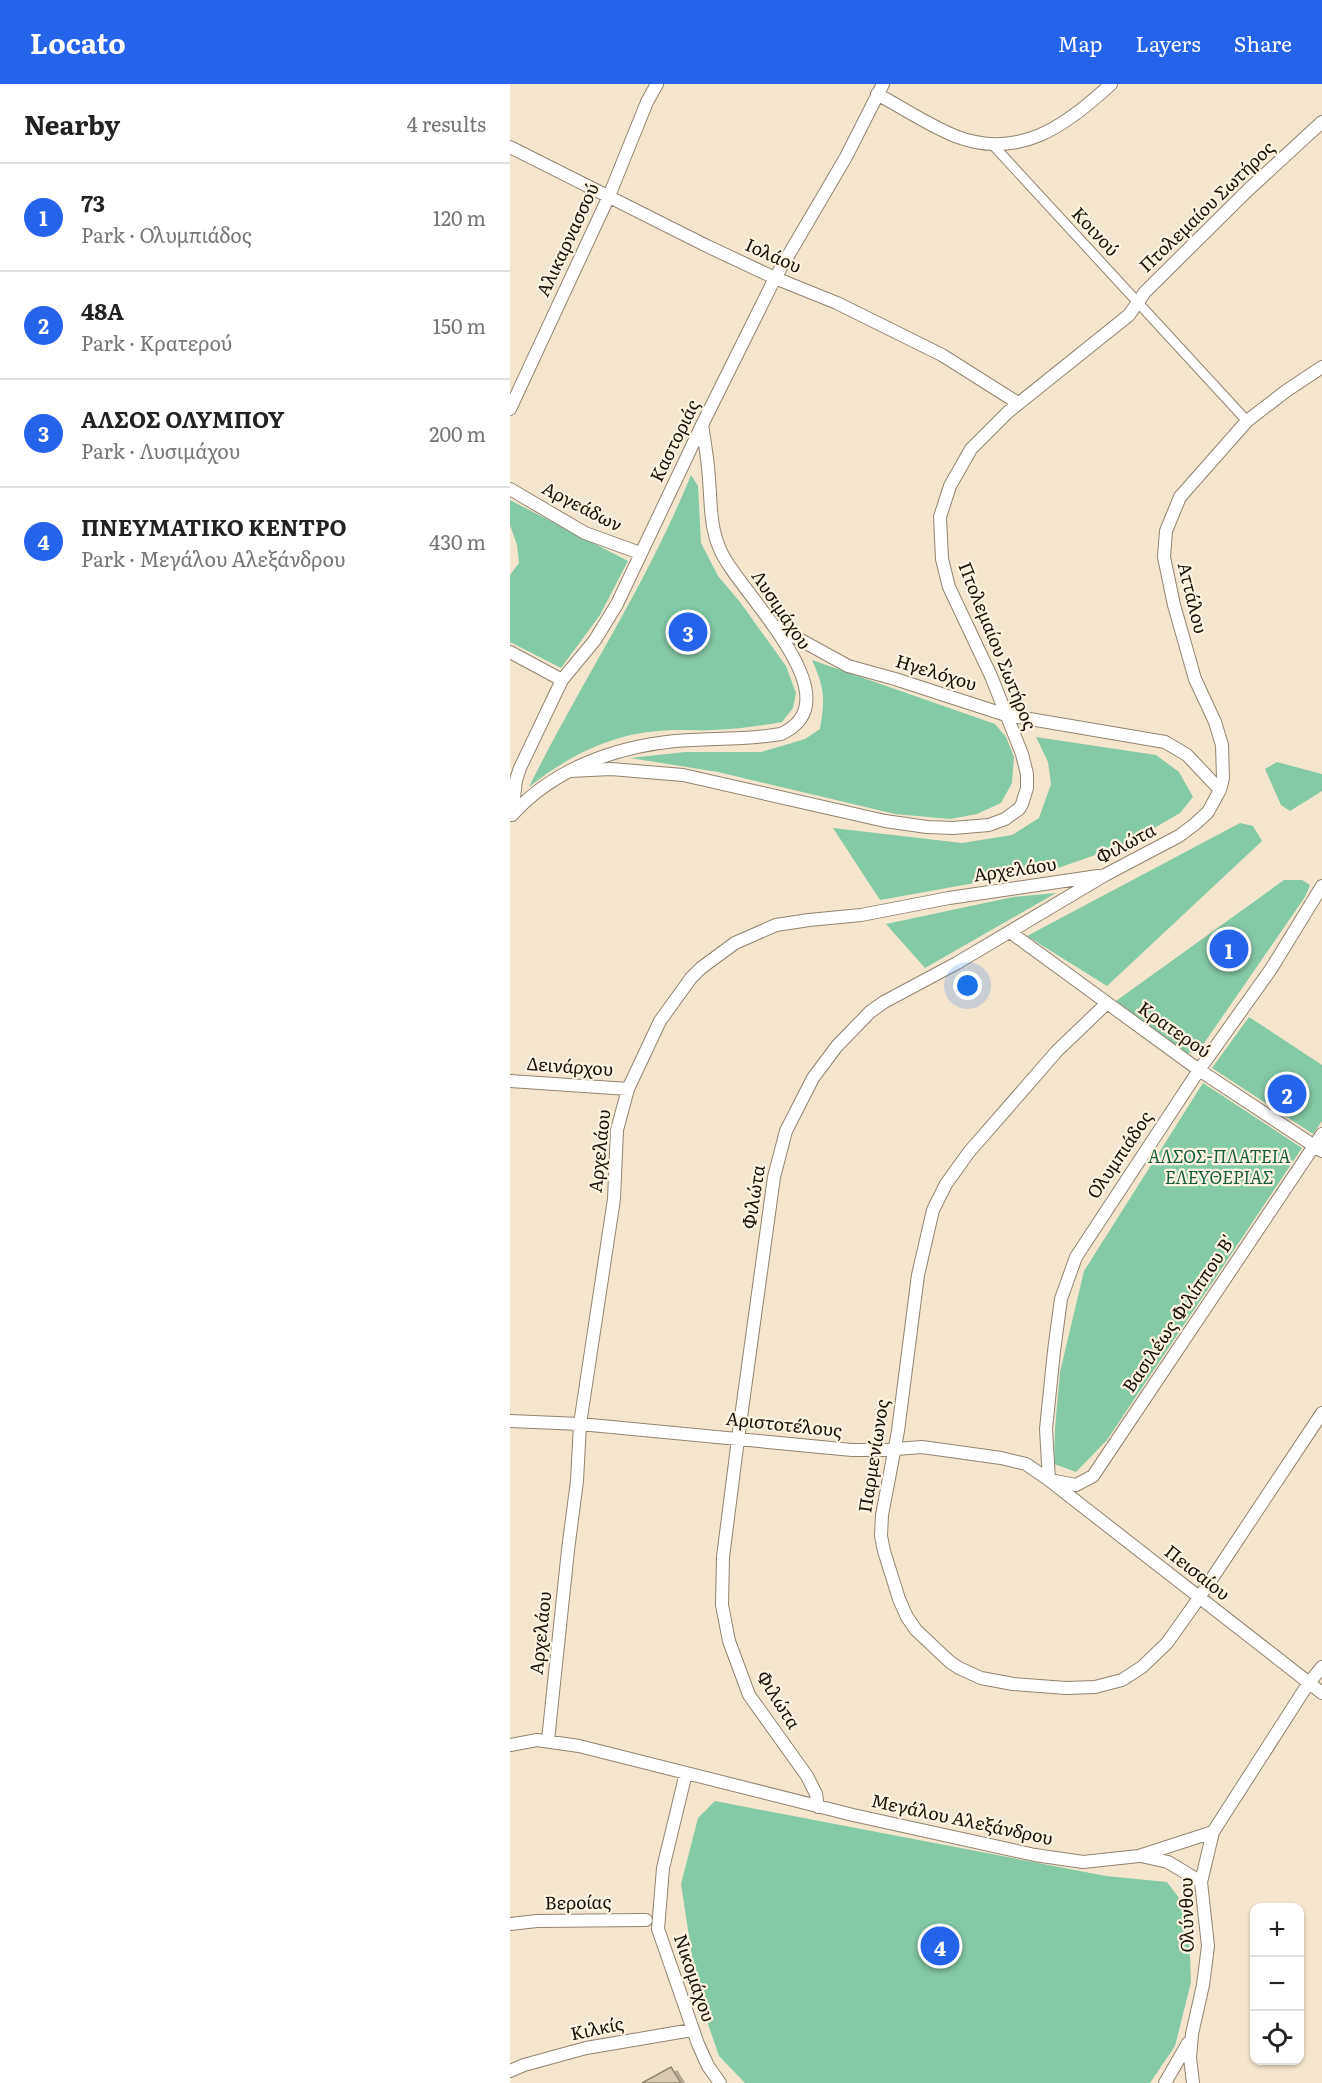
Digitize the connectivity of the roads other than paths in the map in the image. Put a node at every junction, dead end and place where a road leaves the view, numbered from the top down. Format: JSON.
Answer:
{"nodes":[{"id":1,"x":657,"y":84,"type":"edge"},
{"id":2,"x":1111,"y":84,"type":"edge"},
{"id":3,"x":880,"y":89,"type":"edge"},
{"id":4,"x":1322,"y":122,"type":"edge"},
{"id":5,"x":992,"y":144,"type":"junction"},
{"id":6,"x":510,"y":147,"type":"edge"},
{"id":7,"x":609,"y":196,"type":"junction"},
{"id":8,"x":775,"y":278,"type":"junction"},
{"id":9,"x":1138,"y":303,"type":"junction"},
{"id":10,"x":1322,"y":367,"type":"edge"},
{"id":11,"x":1018,"y":403,"type":"junction"},
{"id":12,"x":510,"y":410,"type":"edge"},
{"id":13,"x":1247,"y":421,"type":"junction"},
{"id":14,"x":702,"y":425,"type":"junction"},
{"id":15,"x":510,"y":489,"type":"edge"},
{"id":16,"x":640,"y":553,"type":"junction"},
{"id":17,"x":774,"y":626,"type":"junction"},
{"id":18,"x":510,"y":652,"type":"edge"},
{"id":19,"x":562,"y":680,"type":"junction"},
{"id":20,"x":1006,"y":715,"type":"junction"},
{"id":21,"x":569,"y":771,"type":"junction"},
{"id":22,"x":1220,"y":790,"type":"junction"},
{"id":23,"x":511,"y":817,"type":"edge"},
{"id":24,"x":1105,"y":875,"type":"junction"},
{"id":25,"x":1322,"y":886,"type":"edge"},
{"id":26,"x":1010,"y":932,"type":"junction"},
{"id":27,"x":1106,"y":1004,"type":"junction"},
{"id":28,"x":1199,"y":1070,"type":"junction"},
{"id":29,"x":510,"y":1081,"type":"edge"},
{"id":30,"x":628,"y":1089,"type":"junction"},
{"id":31,"x":1322,"y":1134,"type":"edge"},
{"id":32,"x":1318,"y":1148,"type":"edge"},
{"id":33,"x":1322,"y":1413,"type":"edge"},
{"id":34,"x":510,"y":1421,"type":"edge"},
{"id":35,"x":580,"y":1424,"type":"junction"},
{"id":36,"x":738,"y":1439,"type":"junction"},
{"id":37,"x":895,"y":1449,"type":"junction"},
{"id":38,"x":1049,"y":1480,"type":"junction"},
{"id":39,"x":1199,"y":1598,"type":"junction"},
{"id":40,"x":1322,"y":1667,"type":"edge"},
{"id":41,"x":1308,"y":1684,"type":"junction"},
{"id":42,"x":1322,"y":1693,"type":"edge"},
{"id":43,"x":548,"y":1740,"type":"junction"},
{"id":44,"x":510,"y":1745,"type":"edge"},
{"id":45,"x":686,"y":1773,"type":"junction"},
{"id":46,"x":818,"y":1807,"type":"junction"},
{"id":47,"x":1214,"y":1832,"type":"junction"},
{"id":48,"x":1139,"y":1856,"type":"junction"},
{"id":49,"x":1201,"y":1882,"type":"junction"},
{"id":50,"x":646,"y":1920,"type":"dead end"},
{"id":51,"x":510,"y":1924,"type":"edge"},
{"id":52,"x":692,"y":2030,"type":"junction"},
{"id":53,"x":1192,"y":2034,"type":"junction"},
{"id":54,"x":510,"y":2071,"type":"edge"},
{"id":55,"x":720,"y":2083,"type":"edge"},
{"id":56,"x":1165,"y":2083,"type":"edge"},
{"id":57,"x":1193,"y":2083,"type":"edge"}],
"edges":[{"from":1,"to":7,"type":"street","name":"Αλικαρνασσού"},
{"from":2,"to":5,"type":"street"},
{"from":3,"to":5,"type":"street"},
{"from":3,"to":8,"type":"street","name":"Καστοριάς"},
{"from":4,"to":9,"type":"street","name":"Πτολεμαίου Σωτήρος"},
{"from":5,"to":9,"type":"street","name":"Κοινού"},
{"from":6,"to":7,"type":"street","name":"Ιολάου"},
{"from":7,"to":8,"type":"street","name":"Ιολάου"},
{"from":7,"to":12,"type":"street","name":"Αλικαρνασσού"},
{"from":8,"to":11,"type":"street","name":"Ιολάου"},
{"from":8,"to":14,"type":"street","name":"Καστοριάς"},
{"from":9,"to":11,"type":"street","name":"Πτολεμαίου Σωτήρος"},
{"from":9,"to":13,"type":"street","name":"Κοινού"},
{"from":10,"to":13,"type":"street","name":"Αττάλου"},
{"from":11,"to":20,"type":"street","name":"Πτολεμαίου Σωτήρος"},
{"from":13,"to":22,"type":"street","name":"Αττάλου"},
{"from":14,"to":16,"type":"street","name":"Καστοριάς"},
{"from":14,"to":17,"type":"street","name":"Λυσιμάχου"},
{"from":15,"to":16,"type":"street","name":"Αργεάδων"},
{"from":16,"to":19,"type":"street","name":"Καστοριάς"},
{"from":17,"to":20,"type":"street","name":"Ηγελόχου"},
{"from":17,"to":21,"type":"street","name":"Λυσιμάχου"},
{"from":18,"to":19,"type":"street"},
{"from":19,"to":23,"type":"street","name":"Καστοριάς"},
{"from":20,"to":21,"type":"street","name":"Πτολεμαίου Σωτήρος"},
{"from":20,"to":22,"type":"street","name":"Ηγελόχου"},
{"from":21,"to":23,"type":"street","name":"Καστοριάς"},
{"from":22,"to":24,"type":"street","name":"Φιλώτα"},
{"from":24,"to":26,"type":"street","name":"Φιλώτα"},
{"from":24,"to":30,"type":"street","name":"Αρχελάου"},
{"from":25,"to":28,"type":"street","name":"Ολυμπιάδος"},
{"from":26,"to":27,"type":"street","name":"Κρατερού"},
{"from":26,"to":36,"type":"street","name":"Φιλώτα"},
{"from":27,"to":28,"type":"street","name":"Κρατερού"},
{"from":27,"to":37,"type":"street","name":"Παρμενίωνος"},
{"from":28,"to":32,"type":"street","name":"Κρατερού"},
{"from":28,"to":38,"type":"street","name":"Ολυμπιάδος"},
{"from":29,"to":30,"type":"street","name":"Δεινάρχου"},
{"from":30,"to":35,"type":"street","name":"Αρχελάου"},
{"from":31,"to":32,"type":"street","name":"Βασιλέως Φιλίππου Β'"},
{"from":32,"to":38,"type":"street","name":"Βασιλέως Φιλίππου Β'"},
{"from":33,"to":39,"type":"street","name":"Παρμενίωνος"},
{"from":34,"to":35,"type":"street","name":"Αριστοτέλους"},
{"from":35,"to":36,"type":"street","name":"Αριστοτέλους"},
{"from":35,"to":43,"type":"street","name":"Αρχελάου"},
{"from":36,"to":37,"type":"street","name":"Αριστοτέλους"},
{"from":36,"to":46,"type":"street","name":"Φιλώτα"},
{"from":37,"to":38,"type":"street","name":"Αριστοτέλους"},
{"from":37,"to":39,"type":"street","name":"Παρμενίωνος"},
{"from":38,"to":39,"type":"street","name":"Πεισαίου"},
{"from":39,"to":41,"type":"street","name":"Πεισαίου"},
{"from":40,"to":41,"type":"street"},
{"from":41,"to":42,"type":"street","name":"Πεισαίου"},
{"from":41,"to":47,"type":"street"},
{"from":43,"to":44,"type":"street","name":"Μεγάλου Αλεξάνδρου"},
{"from":43,"to":45,"type":"street","name":"Μεγάλου Αλεξάνδρου"},
{"from":45,"to":46,"type":"street","name":"Μεγάλου Αλεξάνδρου"},
{"from":45,"to":52,"type":"street","name":"Νικομάχου"},
{"from":46,"to":48,"type":"street","name":"Μεγάλου Αλεξάνδρου"},
{"from":47,"to":48,"type":"street","name":"Μεγάλου Αλεξάνδρου"},
{"from":47,"to":49,"type":"street","name":"Ολύνθου"},
{"from":48,"to":49,"type":"street"},
{"from":49,"to":53,"type":"street","name":"Ολύνθου"},
{"from":50,"to":51,"type":"street","name":"Βεροίας"},
{"from":52,"to":54,"type":"street","name":"Κιλκίς"},
{"from":52,"to":55,"type":"street","name":"Νικομάχου"},
{"from":53,"to":56,"type":"street","name":"Ολύνθου"},
{"from":53,"to":57,"type":"street","name":"Ολύνθου"}]}
